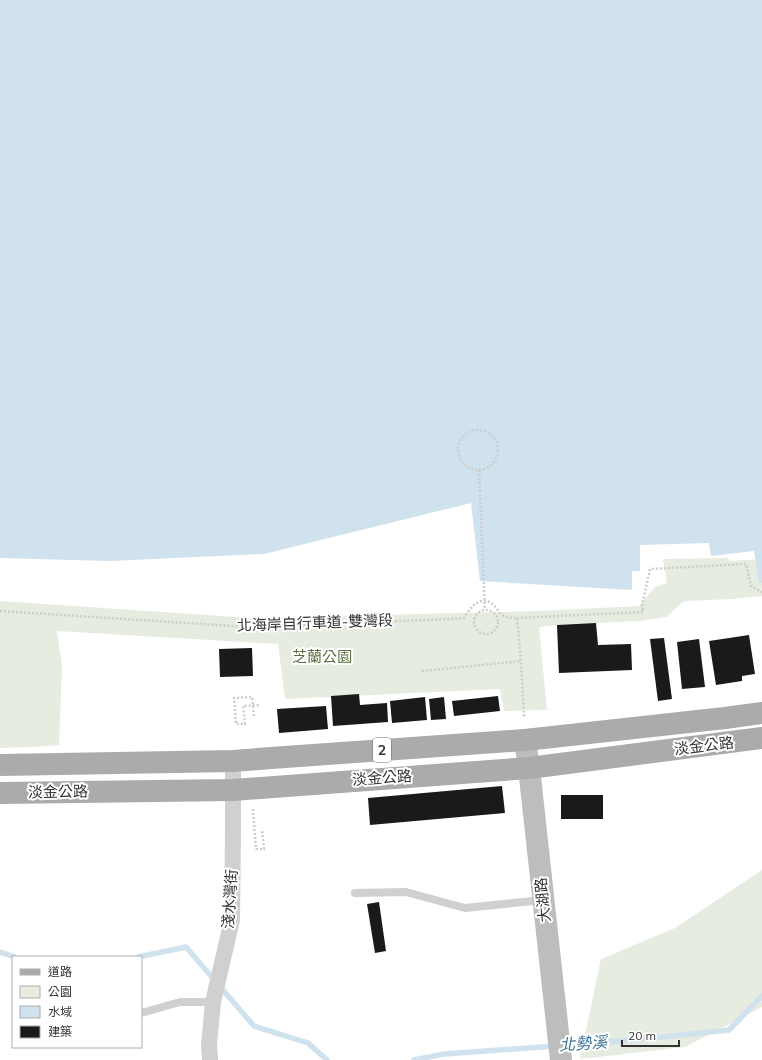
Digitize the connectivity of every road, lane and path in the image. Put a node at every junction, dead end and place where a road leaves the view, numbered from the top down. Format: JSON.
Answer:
{"nodes":[{"id":1,"x":479,"y":470,"type":"junction"},
{"id":2,"x":762,"y":592,"type":"edge"},
{"id":3,"x":484,"y":601,"type":"junction"},
{"id":4,"x":485,"y":610,"type":"junction"},
{"id":5,"x":0,"y":611,"type":"edge"},
{"id":6,"x":517,"y":618,"type":"junction"},
{"id":7,"x":521,"y":661,"type":"junction"},
{"id":8,"x":422,"y":671,"type":"dead end"},
{"id":9,"x":260,"y":704,"type":"dead end"},
{"id":10,"x":762,"y":713,"type":"edge"},
{"id":11,"x":254,"y":716,"type":"dead end"},
{"id":12,"x":524,"y":717,"type":"dead end"},
{"id":13,"x":762,"y":738,"type":"edge"},
{"id":14,"x":525,"y":740,"type":"junction"},
{"id":15,"x":233,"y":761,"type":"junction"},
{"id":16,"x":0,"y":765,"type":"edge"},
{"id":17,"x":529,"y":768,"type":"junction"},
{"id":18,"x":233,"y":790,"type":"junction"},
{"id":19,"x":0,"y":793,"type":"edge"},
{"id":20,"x":254,"y":813,"type":"dead end"},
{"id":21,"x":262,"y":830,"type":"dead end"},
{"id":22,"x":356,"y":893,"type":"dead end"},
{"id":23,"x":543,"y":900,"type":"junction"},
{"id":24,"x":213,"y":998,"type":"junction"},
{"id":25,"x":142,"y":1013,"type":"edge"},
{"id":26,"x":561,"y":1058,"type":"edge"},
{"id":27,"x":210,"y":1060,"type":"edge"}],
"edges":[{"from":1,"to":1,"type":"path"},
{"from":1,"to":3,"type":"path"},
{"from":2,"to":6,"type":"path"},
{"from":3,"to":4,"type":"path"},
{"from":3,"to":5,"type":"path","name":"北海岸自行車道-雙灣段"},
{"from":3,"to":6,"type":"path"},
{"from":4,"to":4,"type":"path"},
{"from":6,"to":7,"type":"path"},
{"from":7,"to":8,"type":"path"},
{"from":7,"to":12,"type":"path"},
{"from":9,"to":11,"type":"path"},
{"from":10,"to":14,"type":"main road","name":"淡金公路","number":"2"},
{"from":13,"to":17,"type":"main road","name":"淡金公路","number":"2"},
{"from":14,"to":15,"type":"main road","name":"淡金公路","number":"2"},
{"from":14,"to":17,"type":"street","name":"大湖路"},
{"from":15,"to":16,"type":"main road","name":"淡金公路","number":"2"},
{"from":15,"to":18,"type":"street","name":"淺水灣街"},
{"from":17,"to":18,"type":"main road","name":"淡金公路","number":"2"},
{"from":17,"to":23,"type":"street","name":"大湖路"},
{"from":18,"to":19,"type":"main road","name":"淡金公路","number":"2"},
{"from":18,"to":24,"type":"street","name":"淺水灣街"},
{"from":20,"to":21,"type":"path"},
{"from":22,"to":23,"type":"lane"},
{"from":23,"to":26,"type":"street","name":"大湖路"},
{"from":24,"to":25,"type":"lane"},
{"from":24,"to":27,"type":"street","name":"淺水灣街"}]}
